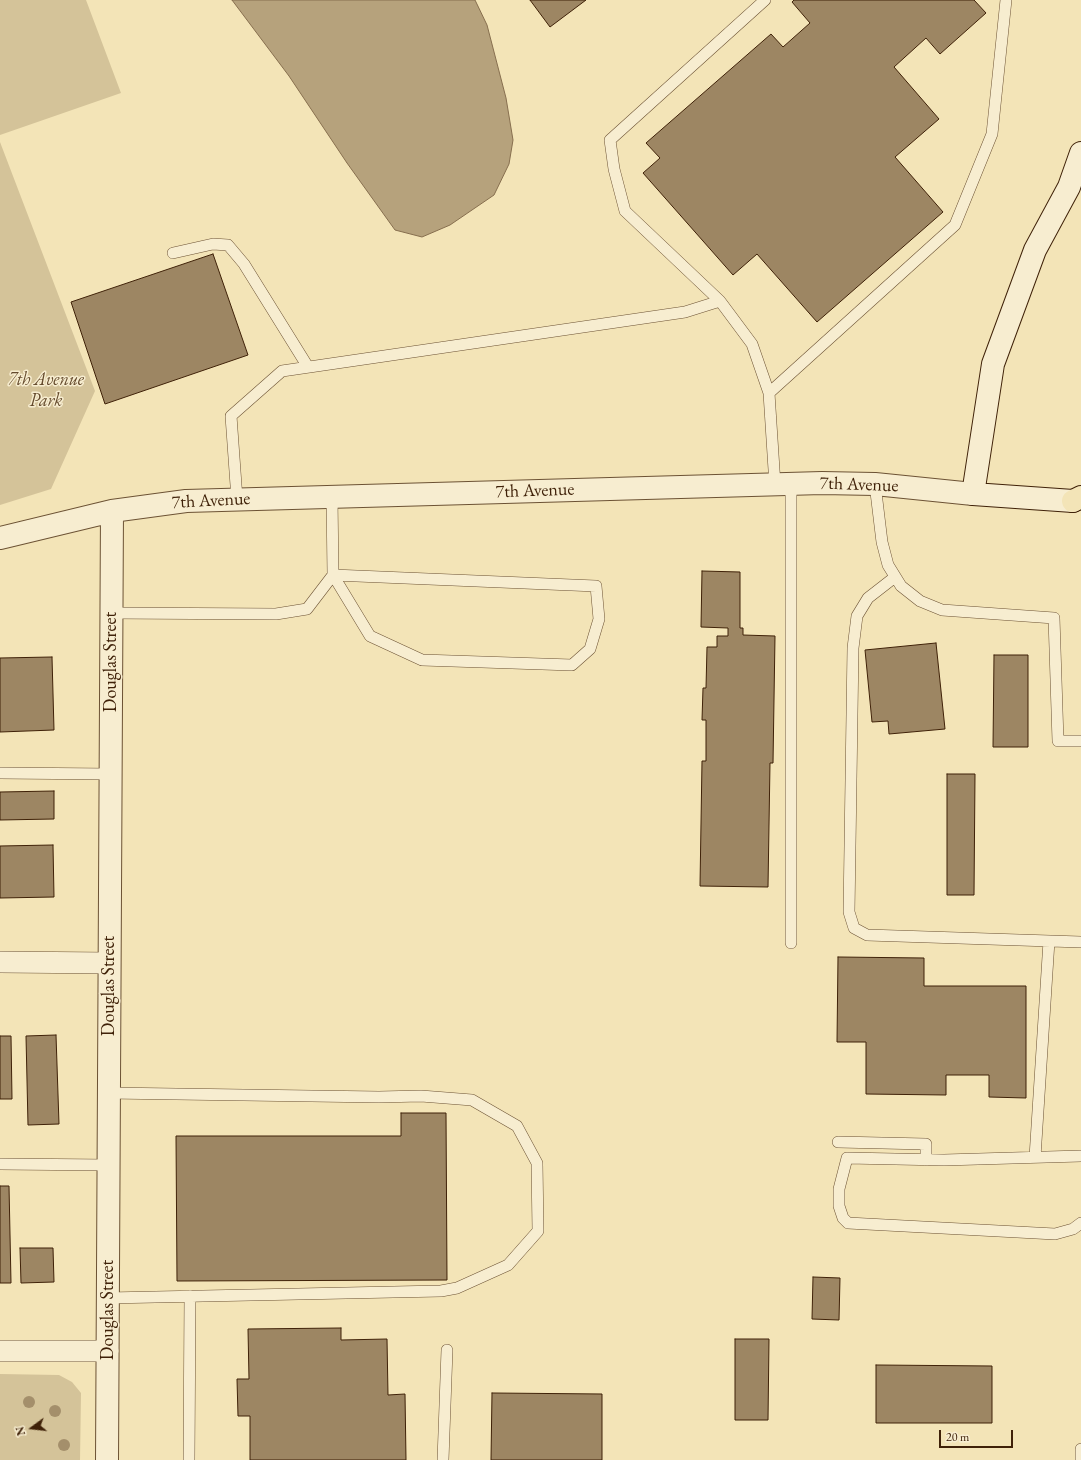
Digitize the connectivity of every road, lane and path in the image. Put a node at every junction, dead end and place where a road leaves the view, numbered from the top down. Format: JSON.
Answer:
{"nodes":[{"id":1,"x":765,"y":0,"type":"edge"},
{"id":2,"x":1006,"y":0,"type":"edge"},
{"id":3,"x":1081,"y":152,"type":"edge"},
{"id":4,"x":172,"y":253,"type":"dead end"},
{"id":5,"x":720,"y":301,"type":"junction"},
{"id":6,"x":308,"y":367,"type":"junction"},
{"id":7,"x":769,"y":393,"type":"junction"},
{"id":8,"x":783,"y":484,"type":"junction"},
{"id":9,"x":875,"y":484,"type":"junction"},
{"id":10,"x":973,"y":494,"type":"junction"},
{"id":11,"x":332,"y":496,"type":"junction"},
{"id":12,"x":237,"y":499,"type":"junction"},
{"id":13,"x":1078,"y":501,"type":"edge"},
{"id":14,"x":112,"y":511,"type":"junction"},
{"id":15,"x":0,"y":538,"type":"edge"},
{"id":16,"x":333,"y":575,"type":"junction"},
{"id":17,"x":896,"y":577,"type":"junction"},
{"id":18,"x":111,"y":613,"type":"junction"},
{"id":19,"x":1081,"y":741,"type":"edge"},
{"id":20,"x":0,"y":773,"type":"edge"},
{"id":21,"x":110,"y":774,"type":"junction"},
{"id":22,"x":1049,"y":941,"type":"junction"},
{"id":23,"x":1081,"y":942,"type":"edge"},
{"id":24,"x":791,"y":943,"type":"dead end"},
{"id":25,"x":0,"y":962,"type":"edge"},
{"id":26,"x":109,"y":962,"type":"junction"},
{"id":27,"x":109,"y":1093,"type":"junction"},
{"id":28,"x":838,"y":1142,"type":"dead end"},
{"id":29,"x":1081,"y":1156,"type":"edge"},
{"id":30,"x":1035,"y":1157,"type":"junction"},
{"id":31,"x":926,"y":1160,"type":"junction"},
{"id":32,"x":0,"y":1164,"type":"edge"},
{"id":33,"x":108,"y":1165,"type":"junction"},
{"id":34,"x":1081,"y":1223,"type":"edge"},
{"id":35,"x":190,"y":1296,"type":"junction"},
{"id":36,"x":108,"y":1298,"type":"junction"},
{"id":37,"x":447,"y":1350,"type":"dead end"},
{"id":38,"x":0,"y":1351,"type":"edge"},
{"id":39,"x":108,"y":1352,"type":"junction"},
{"id":40,"x":1081,"y":1449,"type":"edge"},
{"id":41,"x":107,"y":1460,"type":"edge"},
{"id":42,"x":189,"y":1460,"type":"edge"},
{"id":43,"x":443,"y":1460,"type":"edge"},
{"id":44,"x":1081,"y":1460,"type":"edge"}],
"edges":[{"from":1,"to":5,"type":"lane"},
{"from":2,"to":7,"type":"lane"},
{"from":3,"to":10,"type":"street"},
{"from":4,"to":6,"type":"lane"},
{"from":5,"to":6,"type":"lane"},
{"from":5,"to":7,"type":"lane"},
{"from":6,"to":12,"type":"lane"},
{"from":7,"to":8,"type":"lane"},
{"from":8,"to":9,"type":"street","name":"7th Avenue"},
{"from":8,"to":11,"type":"street","name":"7th Avenue"},
{"from":8,"to":24,"type":"lane"},
{"from":9,"to":10,"type":"street","name":"7th Avenue"},
{"from":9,"to":17,"type":"lane"},
{"from":10,"to":13,"type":"street","name":"7th Avenue"},
{"from":11,"to":12,"type":"street","name":"7th Avenue"},
{"from":11,"to":16,"type":"lane"},
{"from":12,"to":14,"type":"street","name":"7th Avenue"},
{"from":14,"to":15,"type":"street","name":"7th Avenue"},
{"from":14,"to":18,"type":"street","name":"Douglas Street"},
{"from":16,"to":16,"type":"lane"},
{"from":16,"to":18,"type":"lane"},
{"from":17,"to":19,"type":"lane"},
{"from":17,"to":22,"type":"lane"},
{"from":18,"to":21,"type":"street","name":"Douglas Street"},
{"from":20,"to":21,"type":"lane"},
{"from":21,"to":26,"type":"street","name":"Douglas Street"},
{"from":22,"to":23,"type":"lane"},
{"from":22,"to":30,"type":"lane"},
{"from":25,"to":26,"type":"street"},
{"from":26,"to":27,"type":"street","name":"Douglas Street"},
{"from":27,"to":33,"type":"street","name":"Douglas Street"},
{"from":27,"to":35,"type":"lane"},
{"from":28,"to":31,"type":"lane"},
{"from":29,"to":30,"type":"lane"},
{"from":30,"to":31,"type":"lane"},
{"from":31,"to":34,"type":"lane"},
{"from":32,"to":33,"type":"lane"},
{"from":33,"to":36,"type":"street","name":"Douglas Street"},
{"from":35,"to":36,"type":"lane"},
{"from":35,"to":42,"type":"lane"},
{"from":36,"to":39,"type":"street","name":"Douglas Street"},
{"from":37,"to":43,"type":"lane"},
{"from":38,"to":39,"type":"street"},
{"from":39,"to":41,"type":"street","name":"Douglas Street"},
{"from":40,"to":44,"type":"lane"}]}
